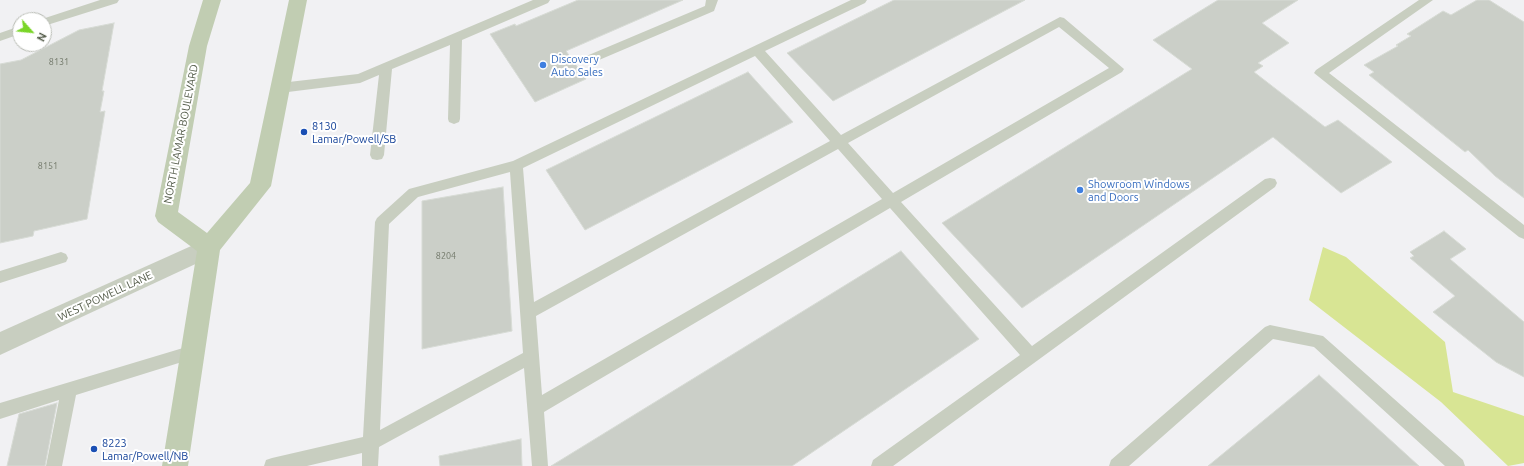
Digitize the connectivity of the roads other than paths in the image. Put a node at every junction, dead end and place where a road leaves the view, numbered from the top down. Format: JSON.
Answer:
{"nodes":[{"id":1,"x":112,"y":0,"type":"edge"},
{"id":2,"x":197,"y":0,"type":"edge"},
{"id":3,"x":212,"y":0,"type":"edge"},
{"id":4,"x":298,"y":0,"type":"edge"},
{"id":5,"x":544,"y":0,"type":"edge"},
{"id":6,"x":712,"y":0,"type":"edge"},
{"id":7,"x":862,"y":0,"type":"edge"},
{"id":8,"x":1427,"y":0,"type":"edge"},
{"id":9,"x":52,"y":19,"type":"edge"},
{"id":10,"x":12,"y":33,"type":"edge"},
{"id":11,"x":0,"y":37,"type":"edge"},
{"id":12,"x":456,"y":37,"type":"junction"},
{"id":13,"x":198,"y":46,"type":"junction"},
{"id":14,"x":757,"y":50,"type":"junction"},
{"id":15,"x":588,"y":60,"type":"dead end"},
{"id":16,"x":386,"y":67,"type":"junction"},
{"id":17,"x":280,"y":88,"type":"junction"},
{"id":18,"x":454,"y":119,"type":"dead end"},
{"id":19,"x":840,"y":142,"type":"junction"},
{"id":20,"x":377,"y":155,"type":"dead end"},
{"id":21,"x":516,"y":165,"type":"junction"},
{"id":22,"x":1270,"y":183,"type":"dead end"},
{"id":23,"x":892,"y":200,"type":"junction"},
{"id":24,"x":1524,"y":233,"type":"edge"},
{"id":25,"x":209,"y":247,"type":"junction"},
{"id":26,"x":61,"y":258,"type":"dead end"},
{"id":27,"x":0,"y":277,"type":"edge"},
{"id":28,"x":528,"y":313,"type":"junction"},
{"id":29,"x":0,"y":344,"type":"edge"},
{"id":30,"x":193,"y":352,"type":"junction"},
{"id":31,"x":1031,"y":356,"type":"junction"},
{"id":32,"x":531,"y":357,"type":"junction"},
{"id":33,"x":69,"y":390,"type":"junction"},
{"id":34,"x":535,"y":408,"type":"junction"},
{"id":35,"x":0,"y":411,"type":"edge"},
{"id":36,"x":371,"y":443,"type":"junction"},
{"id":37,"x":54,"y":466,"type":"edge"},
{"id":38,"x":175,"y":466,"type":"edge"},
{"id":39,"x":272,"y":466,"type":"edge"},
{"id":40,"x":370,"y":466,"type":"edge"},
{"id":41,"x":540,"y":466,"type":"edge"},
{"id":42,"x":879,"y":466,"type":"edge"},
{"id":43,"x":1117,"y":466,"type":"edge"},
{"id":44,"x":1457,"y":466,"type":"edge"}],
"edges":[{"from":1,"to":9,"type":"lane"},
{"from":2,"to":13,"type":"main road"},
{"from":3,"to":13,"type":"main road","name":"NORTH LAMAR BOULEVARD"},
{"from":4,"to":17,"type":"main road"},
{"from":5,"to":12,"type":"lane"},
{"from":6,"to":15,"type":"lane"},
{"from":7,"to":14,"type":"lane"},
{"from":8,"to":24,"type":"lane"},
{"from":10,"to":11,"type":"lane"},
{"from":12,"to":16,"type":"lane"},
{"from":12,"to":18,"type":"lane"},
{"from":13,"to":25,"type":"main road","name":"NORTH LAMAR BOULEVARD"},
{"from":14,"to":19,"type":"lane"},
{"from":14,"to":21,"type":"lane"},
{"from":16,"to":17,"type":"lane"},
{"from":16,"to":20,"type":"lane"},
{"from":17,"to":25,"type":"main road"},
{"from":19,"to":23,"type":"lane"},
{"from":19,"to":23,"type":"lane"},
{"from":19,"to":28,"type":"lane"},
{"from":21,"to":28,"type":"lane"},
{"from":21,"to":36,"type":"lane"},
{"from":22,"to":31,"type":"lane"},
{"from":23,"to":31,"type":"lane"},
{"from":23,"to":34,"type":"lane"},
{"from":25,"to":29,"type":"street","name":"WEST POWELL LANE"},
{"from":25,"to":30,"type":"main road"},
{"from":26,"to":27,"type":"lane"},
{"from":28,"to":32,"type":"lane"},
{"from":30,"to":33,"type":"lane"},
{"from":30,"to":38,"type":"main road"},
{"from":31,"to":42,"type":"lane"},
{"from":32,"to":34,"type":"lane"},
{"from":32,"to":36,"type":"lane"},
{"from":33,"to":35,"type":"lane"},
{"from":33,"to":37,"type":"lane"},
{"from":34,"to":41,"type":"lane"},
{"from":36,"to":39,"type":"lane"},
{"from":36,"to":40,"type":"lane"},
{"from":43,"to":44,"type":"lane"}]}
